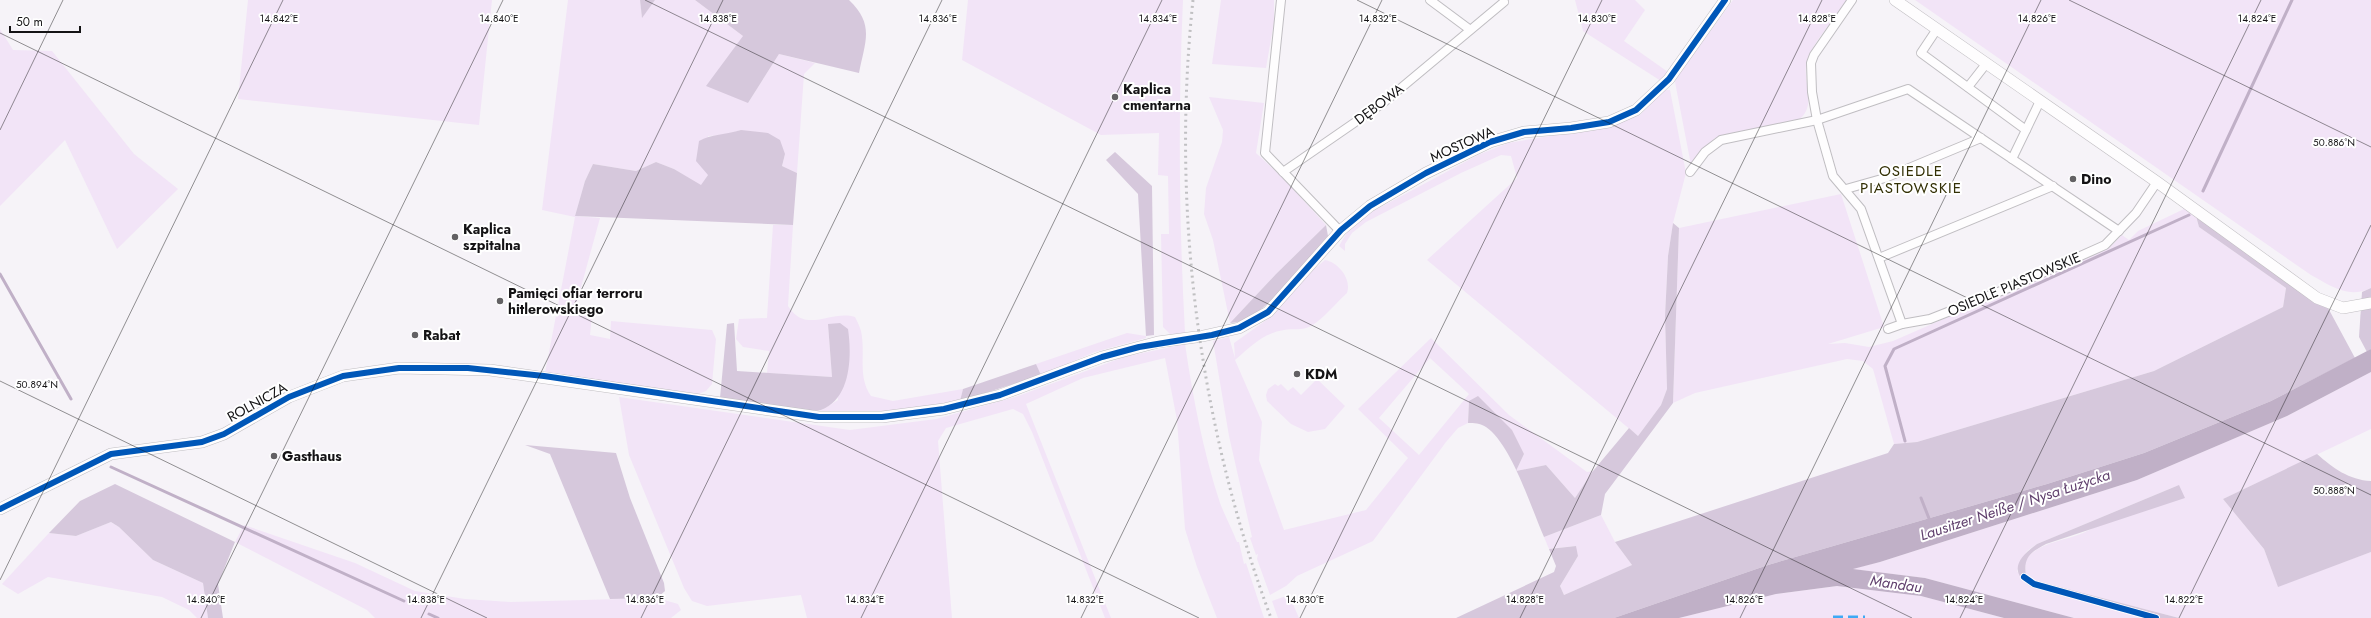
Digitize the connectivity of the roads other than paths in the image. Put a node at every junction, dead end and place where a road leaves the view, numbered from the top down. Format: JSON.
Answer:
{"nodes":[{"id":1,"x":1281,"y":0,"type":"edge"},
{"id":2,"x":1430,"y":0,"type":"edge"},
{"id":3,"x":1724,"y":0,"type":"edge"},
{"id":4,"x":1852,"y":0,"type":"edge"},
{"id":5,"x":1895,"y":0,"type":"edge"},
{"id":6,"x":1504,"y":2,"type":"dead end"},
{"id":7,"x":1937,"y":29,"type":"junction"},
{"id":8,"x":1469,"y":30,"type":"junction"},
{"id":9,"x":1986,"y":64,"type":"junction"},
{"id":10,"x":1968,"y":87,"type":"junction"},
{"id":11,"x":2040,"y":101,"type":"junction"},
{"id":12,"x":1817,"y":120,"type":"junction"},
{"id":13,"x":2026,"y":130,"type":"junction"},
{"id":14,"x":1981,"y":138,"type":"junction"},
{"id":15,"x":2012,"y":159,"type":"junction"},
{"id":16,"x":1283,"y":172,"type":"junction"},
{"id":17,"x":1690,"y":172,"type":"dead end"},
{"id":18,"x":2157,"y":182,"type":"junction"},
{"id":19,"x":2053,"y":186,"type":"junction"},
{"id":20,"x":1846,"y":189,"type":"junction"},
{"id":21,"x":1340,"y":231,"type":"junction"},
{"id":22,"x":2119,"y":232,"type":"junction"},
{"id":23,"x":1879,"y":258,"type":"junction"},
{"id":24,"x":2371,"y":303,"type":"edge"},
{"id":25,"x":1902,"y":324,"type":"junction"},
{"id":26,"x":1888,"y":329,"type":"dead end"},
{"id":27,"x":1204,"y":336,"type":"joint"},
{"id":28,"x":0,"y":509,"type":"edge"}],
"edges":[{"from":1,"to":16,"type":"street"},
{"from":2,"to":8,"type":"street"},
{"from":3,"to":21,"type":"street","name":"MOSTOWA"},
{"from":4,"to":12,"type":"street"},
{"from":5,"to":7,"type":"street"},
{"from":6,"to":8,"type":"street","name":"DĘBOWA"},
{"from":7,"to":9,"type":"street"},
{"from":7,"to":10,"type":"street"},
{"from":8,"to":16,"type":"street","name":"DĘBOWA"},
{"from":9,"to":10,"type":"street"},
{"from":9,"to":11,"type":"street"},
{"from":10,"to":13,"type":"street"},
{"from":11,"to":13,"type":"street"},
{"from":11,"to":18,"type":"street"},
{"from":12,"to":14,"type":"street"},
{"from":12,"to":17,"type":"street"},
{"from":12,"to":20,"type":"street"},
{"from":13,"to":15,"type":"street"},
{"from":14,"to":15,"type":"street"},
{"from":14,"to":20,"type":"street"},
{"from":15,"to":19,"type":"street"},
{"from":16,"to":21,"type":"street"},
{"from":18,"to":22,"type":"street","name":"OSIEDLE PIASTOWSKIE"},
{"from":18,"to":24,"type":"street"},
{"from":19,"to":22,"type":"street"},
{"from":19,"to":23,"type":"street"},
{"from":20,"to":23,"type":"street"},
{"from":21,"to":27,"type":"street","name":"MOSTOWA"},
{"from":22,"to":25,"type":"street","name":"OSIEDLE PIASTOWSKIE"},
{"from":23,"to":25,"type":"street"},
{"from":25,"to":26,"type":"street","name":"OSIEDLE PIASTOWSKIE"},
{"from":27,"to":28,"type":"street","name":"ROLNICZA"}]}
